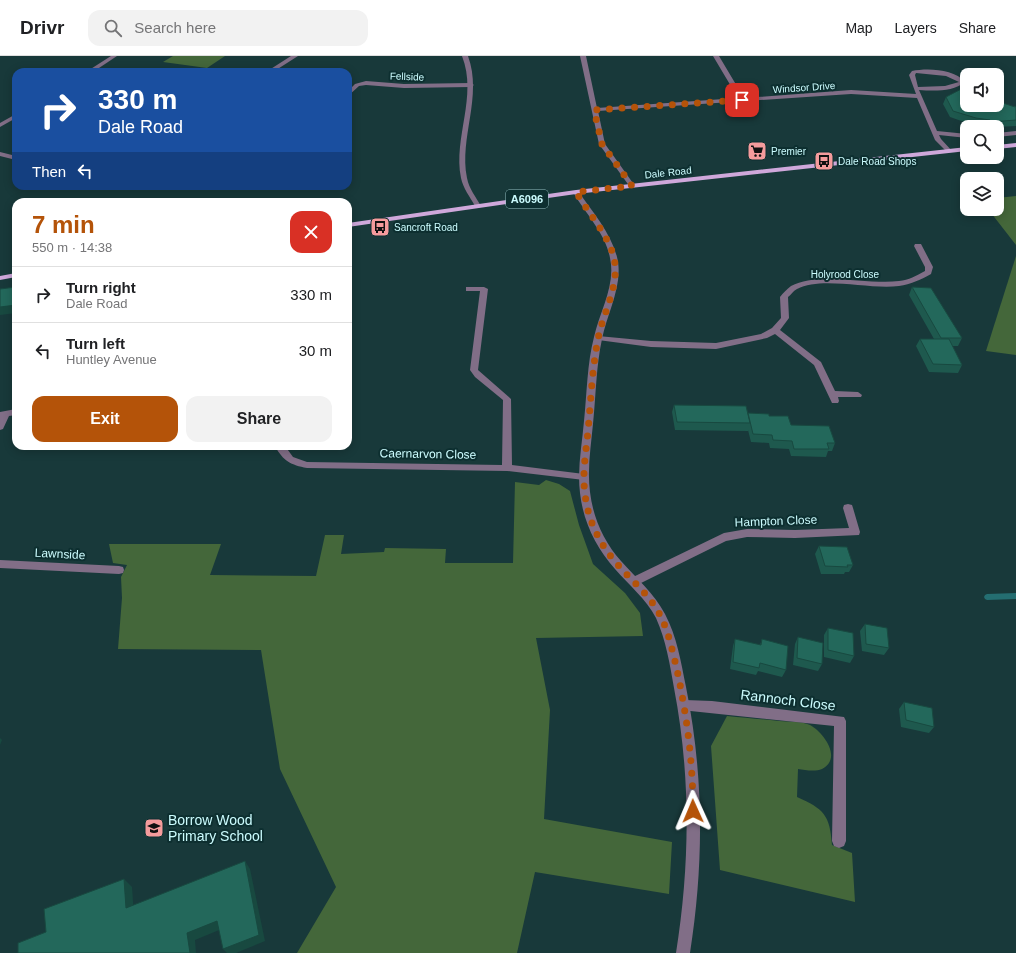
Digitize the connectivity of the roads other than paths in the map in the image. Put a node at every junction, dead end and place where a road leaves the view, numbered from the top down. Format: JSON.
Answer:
{"nodes":[{"id":1,"x":114,"y":56,"type":"edge"},
{"id":2,"x":295,"y":56,"type":"edge"},
{"id":3,"x":465,"y":56,"type":"edge"},
{"id":4,"x":583,"y":56,"type":"edge"},
{"id":5,"x":716,"y":56,"type":"edge"},
{"id":6,"x":95,"y":68,"type":"edge"},
{"id":7,"x":276,"y":68,"type":"edge"},
{"id":8,"x":471,"y":85,"type":"junction"},
{"id":9,"x":916,"y":88,"type":"junction"},
{"id":10,"x":352,"y":90,"type":"edge"},
{"id":11,"x":919,"y":96,"type":"junction"},
{"id":12,"x":742,"y":100,"type":"junction"},
{"id":13,"x":594,"y":110,"type":"junction"},
{"id":14,"x":12,"y":118,"type":"edge"},
{"id":15,"x":0,"y":125,"type":"edge"},
{"id":16,"x":935,"y":133,"type":"junction"},
{"id":17,"x":1016,"y":133,"type":"edge"},
{"id":18,"x":1004,"y":134,"type":"edge"},
{"id":19,"x":960,"y":135,"type":"edge"},
{"id":20,"x":1016,"y":145,"type":"edge"},
{"id":21,"x":1004,"y":146,"type":"edge"},
{"id":22,"x":960,"y":150,"type":"edge"},
{"id":23,"x":948,"y":151,"type":"junction"},
{"id":24,"x":0,"y":154,"type":"edge"},
{"id":25,"x":12,"y":157,"type":"edge"},
{"id":26,"x":632,"y":186,"type":"junction"},
{"id":27,"x":576,"y":192,"type":"junction"},
{"id":28,"x":478,"y":206,"type":"junction"},
{"id":29,"x":352,"y":224,"type":"edge"},
{"id":30,"x":918,"y":246,"type":"dead end"},
{"id":31,"x":12,"y":276,"type":"edge"},
{"id":32,"x":0,"y":278,"type":"edge"},
{"id":33,"x":469,"y":289,"type":"dead end"},
{"id":34,"x":775,"y":330,"type":"junction"},
{"id":35,"x":598,"y":338,"type":"junction"},
{"id":36,"x":858,"y":395,"type":"dead end"},
{"id":37,"x":12,"y":413,"type":"edge"},
{"id":38,"x":2,"y":414,"type":"edge"},
{"id":39,"x":0,"y":427,"type":"edge"},
{"id":40,"x":282,"y":450,"type":"edge"},
{"id":41,"x":507,"y":468,"type":"junction"},
{"id":42,"x":584,"y":477,"type":"junction"},
{"id":43,"x":848,"y":508,"type":"dead end"},
{"id":44,"x":0,"y":564,"type":"edge"},
{"id":45,"x":119,"y":570,"type":"dead end"},
{"id":46,"x":635,"y":581,"type":"junction"},
{"id":47,"x":685,"y":706,"type":"junction"},
{"id":48,"x":840,"y":842,"type":"dead end"},
{"id":49,"x":683,"y":953,"type":"edge"}],
"edges":[{"from":1,"to":6,"type":"street"},
{"from":2,"to":7,"type":"street"},
{"from":3,"to":8,"type":"street"},
{"from":4,"to":13,"type":"street"},
{"from":5,"to":12,"type":"street"},
{"from":8,"to":10,"type":"street","name":"Fellside"},
{"from":8,"to":28,"type":"street"},
{"from":9,"to":9,"type":"street"},
{"from":9,"to":11,"type":"street"},
{"from":11,"to":12,"type":"street","name":"Windsor Drive"},
{"from":11,"to":16,"type":"street"},
{"from":12,"to":13,"type":"street","name":"Windsor Drive"},
{"from":13,"to":26,"type":"street"},
{"from":14,"to":15,"type":"street"},
{"from":16,"to":19,"type":"street"},
{"from":16,"to":23,"type":"street"},
{"from":17,"to":18,"type":"street"},
{"from":20,"to":21,"type":"main road"},
{"from":22,"to":23,"type":"main road","name":"Dale Road","number":"A6096"},
{"from":23,"to":26,"type":"main road","name":"Dale Road","number":"A6096"},
{"from":24,"to":25,"type":"street"},
{"from":26,"to":27,"type":"main road","name":"Dale Road","number":"A6096"},
{"from":27,"to":28,"type":"main road","name":"Dale Road","number":"A6096"},
{"from":27,"to":35,"type":"street"},
{"from":28,"to":29,"type":"main road","name":"Dale Road","number":"A6096"},
{"from":30,"to":34,"type":"street","name":"Holyrood Close"},
{"from":31,"to":32,"type":"main road"},
{"from":33,"to":41,"type":"street"},
{"from":34,"to":35,"type":"street"},
{"from":34,"to":36,"type":"street"},
{"from":35,"to":42,"type":"street"},
{"from":37,"to":38,"type":"street"},
{"from":38,"to":39,"type":"street"},
{"from":40,"to":41,"type":"street","name":"Caernarvon Close"},
{"from":41,"to":42,"type":"street","name":"Caernarvon Close"},
{"from":42,"to":46,"type":"street"},
{"from":43,"to":46,"type":"street","name":"Hampton Close"},
{"from":44,"to":45,"type":"street","name":"Lawnside"},
{"from":46,"to":47,"type":"street"},
{"from":47,"to":48,"type":"street","name":"Rannoch Close"},
{"from":47,"to":49,"type":"street"}]}
